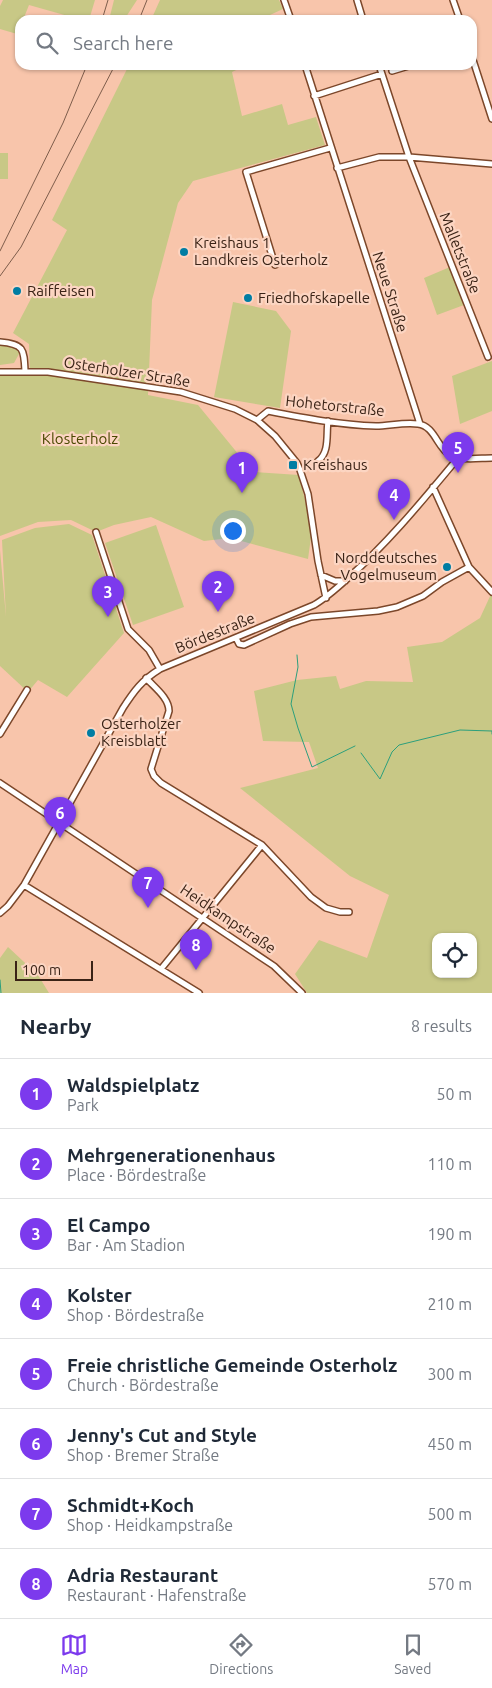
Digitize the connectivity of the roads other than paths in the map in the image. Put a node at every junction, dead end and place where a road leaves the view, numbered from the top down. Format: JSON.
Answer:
{"nodes":[{"id":1,"x":284,"y":0,"type":"edge"},
{"id":2,"x":356,"y":0,"type":"edge"},
{"id":3,"x":453,"y":0,"type":"edge"},
{"id":4,"x":288,"y":15,"type":"edge"},
{"id":5,"x":362,"y":15,"type":"edge"},
{"id":6,"x":458,"y":15,"type":"edge"},
{"id":7,"x":306,"y":70,"type":"edge"},
{"id":8,"x":381,"y":70,"type":"edge"},
{"id":9,"x":395,"y":70,"type":"edge"},
{"id":10,"x":476,"y":70,"type":"edge"},
{"id":11,"x":392,"y":71,"type":"dead end"},
{"id":12,"x":382,"y":74,"type":"junction"},
{"id":13,"x":314,"y":96,"type":"junction"},
{"id":14,"x":492,"y":119,"type":"edge"},
{"id":15,"x":330,"y":148,"type":"junction"},
{"id":16,"x":409,"y":157,"type":"junction"},
{"id":17,"x":492,"y":164,"type":"edge"},
{"id":18,"x":337,"y":168,"type":"junction"},
{"id":19,"x":275,"y":265,"type":"dead end"},
{"id":20,"x":0,"y":342,"type":"edge"},
{"id":21,"x":488,"y":357,"type":"dead end"},
{"id":22,"x":0,"y":372,"type":"edge"},
{"id":23,"x":25,"y":372,"type":"junction"},
{"id":24,"x":257,"y":420,"type":"junction"},
{"id":25,"x":328,"y":422,"type":"junction"},
{"id":26,"x":420,"y":424,"type":"junction"},
{"id":27,"x":458,"y":458,"type":"junction"},
{"id":28,"x":492,"y":458,"type":"edge"},
{"id":29,"x":318,"y":461,"type":"dead end"},
{"id":30,"x":433,"y":487,"type":"junction"},
{"id":31,"x":96,"y":532,"type":"dead end"},
{"id":32,"x":469,"y":567,"type":"junction"},
{"id":33,"x":321,"y":575,"type":"junction"},
{"id":34,"x":345,"y":581,"type":"junction"},
{"id":35,"x":492,"y":592,"type":"edge"},
{"id":36,"x":326,"y":598,"type":"junction"},
{"id":37,"x":236,"y":638,"type":"junction"},
{"id":38,"x":160,"y":669,"type":"junction"},
{"id":39,"x":146,"y":678,"type":"junction"},
{"id":40,"x":27,"y":690,"type":"dead end"},
{"id":41,"x":0,"y":734,"type":"edge"},
{"id":42,"x":0,"y":783,"type":"edge"},
{"id":43,"x":60,"y":822,"type":"junction"},
{"id":44,"x":262,"y":845,"type":"junction"},
{"id":45,"x":24,"y":885,"type":"junction"},
{"id":46,"x":349,"y":912,"type":"dead end"},
{"id":47,"x":0,"y":913,"type":"edge"},
{"id":48,"x":203,"y":918,"type":"junction"},
{"id":49,"x":161,"y":969,"type":"junction"},
{"id":50,"x":199,"y":993,"type":"edge"},
{"id":51,"x":302,"y":993,"type":"edge"}],
"edges":[{"from":1,"to":4,"type":"street"},
{"from":2,"to":5,"type":"street"},
{"from":3,"to":6,"type":"street"},
{"from":7,"to":13,"type":"street","name":"Neue Straße"},
{"from":8,"to":12,"type":"street","name":"Malletstraße"},
{"from":9,"to":11,"type":"street"},
{"from":10,"to":14,"type":"street"},
{"from":12,"to":13,"type":"street"},
{"from":12,"to":16,"type":"street","name":"Malletstraße"},
{"from":13,"to":15,"type":"street","name":"Neue Straße"},
{"from":15,"to":18,"type":"street","name":"Neue Straße"},
{"from":15,"to":19,"type":"street"},
{"from":16,"to":17,"type":"street"},
{"from":16,"to":18,"type":"street"},
{"from":16,"to":21,"type":"street","name":"Malletstraße"},
{"from":18,"to":26,"type":"street","name":"Neue Straße"},
{"from":20,"to":23,"type":"street"},
{"from":22,"to":23,"type":"street","name":"Osterholzer Straße"},
{"from":23,"to":24,"type":"street","name":"Osterholzer Straße"},
{"from":24,"to":25,"type":"street","name":"Hohetorstraße"},
{"from":24,"to":33,"type":"street","name":"Osterholzer Straße"},
{"from":25,"to":26,"type":"street","name":"Hohetorstraße"},
{"from":25,"to":29,"type":"street"},
{"from":26,"to":27,"type":"street"},
{"from":27,"to":28,"type":"street"},
{"from":27,"to":30,"type":"street","name":"Bördestraße"},
{"from":30,"to":32,"type":"street"},
{"from":30,"to":34,"type":"street","name":"Bördestraße"},
{"from":31,"to":38,"type":"street"},
{"from":32,"to":35,"type":"street"},
{"from":32,"to":37,"type":"street"},
{"from":33,"to":34,"type":"street"},
{"from":33,"to":36,"type":"street","name":"Osterholzer Straße"},
{"from":34,"to":36,"type":"street","name":"Bördestraße"},
{"from":36,"to":37,"type":"street","name":"Bördestraße"},
{"from":37,"to":38,"type":"street","name":"Bördestraße"},
{"from":38,"to":39,"type":"street","name":"Bördestraße"},
{"from":39,"to":43,"type":"street","name":"Bördestraße"},
{"from":39,"to":44,"type":"street"},
{"from":40,"to":41,"type":"street"},
{"from":42,"to":43,"type":"street","name":"Heidkampstraße"},
{"from":43,"to":45,"type":"street","name":"Bördestraße"},
{"from":43,"to":48,"type":"street","name":"Heidkampstraße"},
{"from":44,"to":46,"type":"street"},
{"from":44,"to":48,"type":"street"},
{"from":45,"to":47,"type":"street","name":"Bördestraße"},
{"from":45,"to":49,"type":"street"},
{"from":48,"to":49,"type":"street"},
{"from":48,"to":51,"type":"street","name":"Heidkampstraße"},
{"from":49,"to":50,"type":"street"}]}
